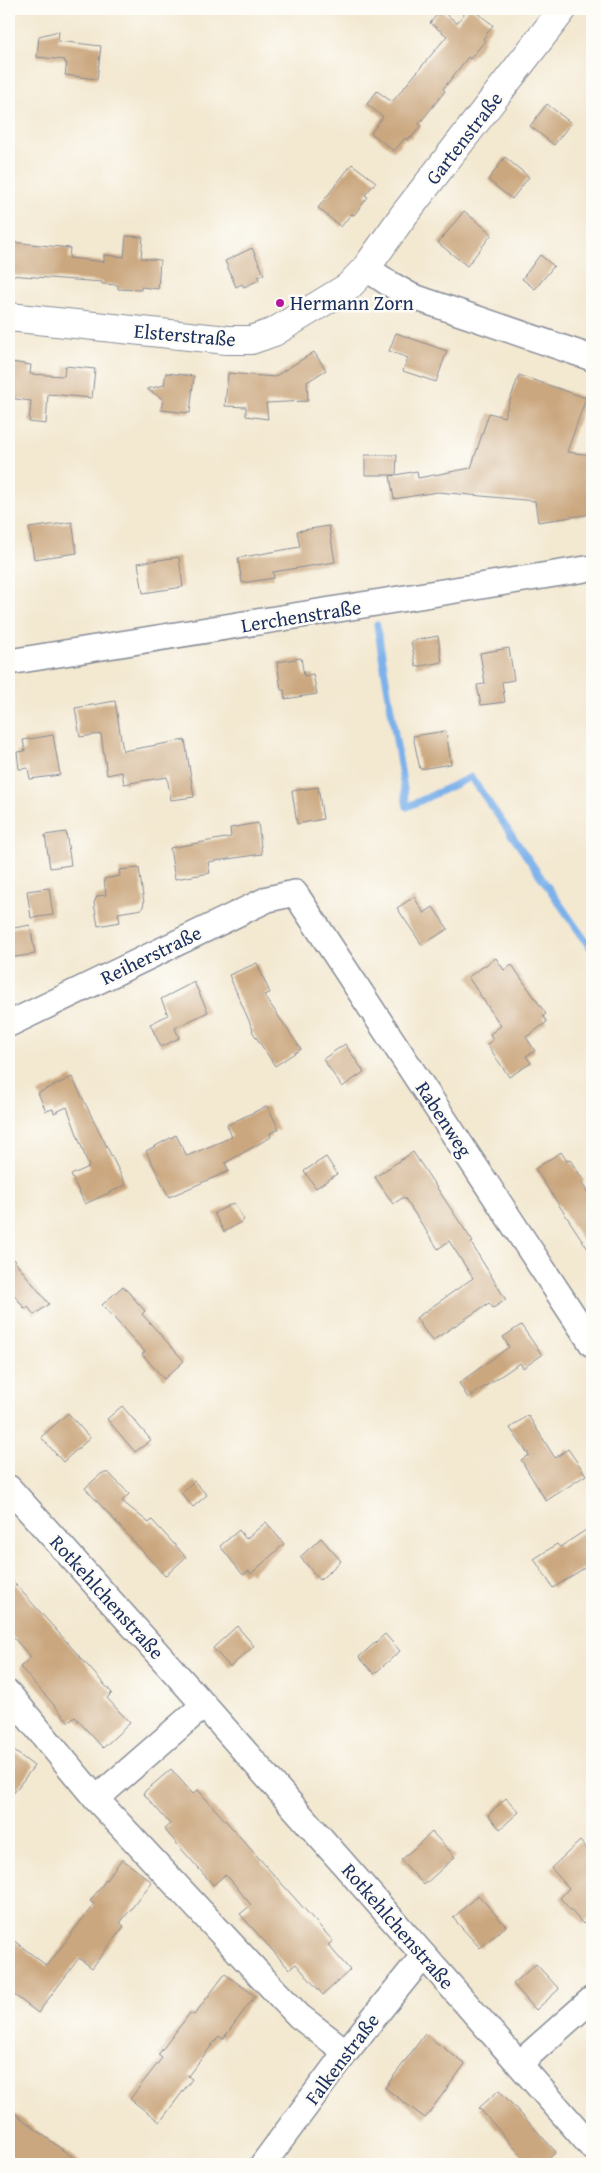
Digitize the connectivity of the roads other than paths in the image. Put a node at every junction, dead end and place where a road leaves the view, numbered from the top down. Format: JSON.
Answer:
{"nodes":[{"id":1,"x":563,"y":9,"type":"edge"},
{"id":2,"x":366,"y":268,"type":"junction"},
{"id":3,"x":9,"y":317,"type":"edge"},
{"id":4,"x":592,"y":358,"type":"edge"},
{"id":5,"x":592,"y":568,"type":"edge"},
{"id":6,"x":9,"y":662,"type":"edge"},
{"id":7,"x":295,"y":893,"type":"joint"},
{"id":8,"x":9,"y":1024,"type":"edge"},
{"id":9,"x":592,"y":1344,"type":"edge"},
{"id":10,"x":9,"y":1488,"type":"edge"},
{"id":11,"x":9,"y":1694,"type":"edge"},
{"id":12,"x":204,"y":1705,"type":"junction"},
{"id":13,"x":96,"y":1799,"type":"junction"},
{"id":14,"x":424,"y":1956,"type":"junction"},
{"id":15,"x":592,"y":1999,"type":"edge"},
{"id":16,"x":346,"y":2052,"type":"junction"},
{"id":17,"x":520,"y":2063,"type":"junction"},
{"id":18,"x":592,"y":2147,"type":"edge"},
{"id":19,"x":270,"y":2162,"type":"edge"}],
"edges":[{"from":1,"to":2,"type":"street","name":"Gartenstraße"},
{"from":2,"to":3,"type":"street","name":"Elsterstraße"},
{"from":2,"to":4,"type":"street"},
{"from":5,"to":6,"type":"street","name":"Lerchenstraße"},
{"from":7,"to":8,"type":"street","name":"Reiherstraße"},
{"from":7,"to":9,"type":"street","name":"Rabenweg"},
{"from":10,"to":12,"type":"street","name":"Rotkehlchenstraße"},
{"from":11,"to":13,"type":"street"},
{"from":12,"to":13,"type":"street"},
{"from":12,"to":14,"type":"street","name":"Rotkehlchenstraße"},
{"from":13,"to":16,"type":"street"},
{"from":14,"to":16,"type":"street","name":"Falkenstraße"},
{"from":14,"to":17,"type":"street","name":"Rotkehlchenstraße"},
{"from":15,"to":17,"type":"street"},
{"from":16,"to":19,"type":"street","name":"Falkenstraße"},
{"from":17,"to":18,"type":"street","name":"Rotkehlchenstraße"}]}
